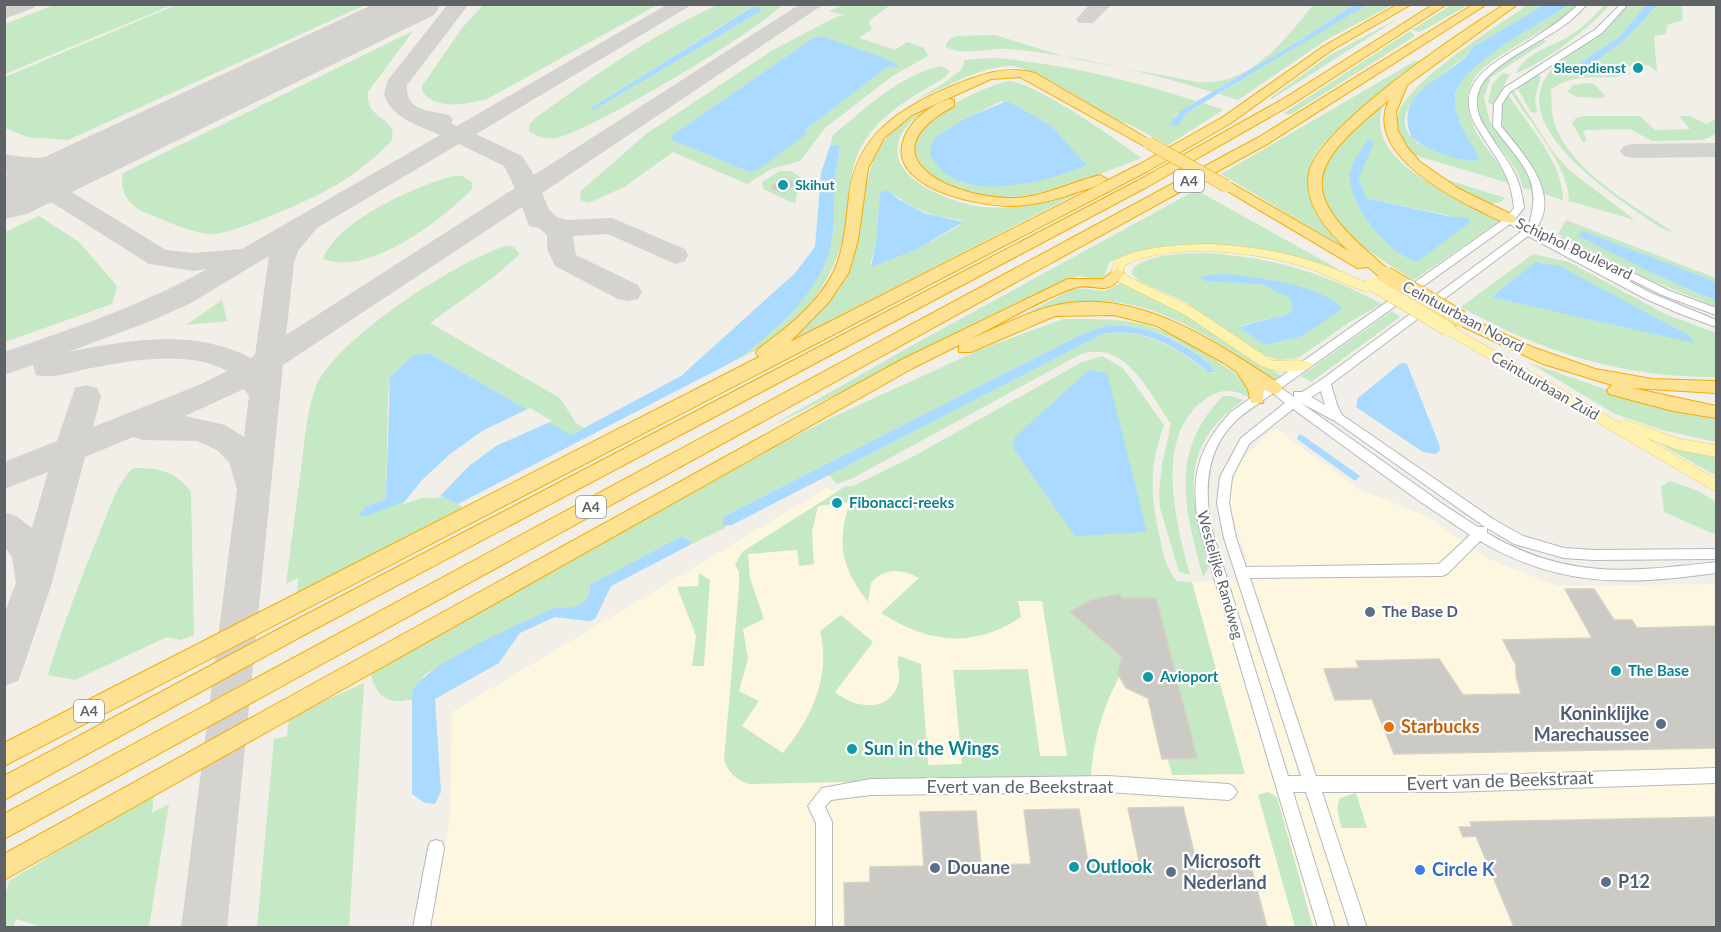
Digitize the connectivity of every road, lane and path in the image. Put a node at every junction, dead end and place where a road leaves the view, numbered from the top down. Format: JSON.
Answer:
{"nodes":[{"id":1,"x":1407,"y":4,"type":"edge"},
{"id":2,"x":1442,"y":4,"type":"edge"},
{"id":3,"x":1482,"y":4,"type":"edge"},
{"id":4,"x":1513,"y":4,"type":"edge"},
{"id":5,"x":1584,"y":4,"type":"edge"},
{"id":6,"x":1624,"y":4,"type":"edge"},
{"id":7,"x":1403,"y":82,"type":"junction"},
{"id":8,"x":1145,"y":146,"type":"junction"},
{"id":9,"x":1179,"y":147,"type":"junction"},
{"id":10,"x":1510,"y":219,"type":"junction"},
{"id":11,"x":1530,"y":230,"type":"junction"},
{"id":12,"x":1117,"y":273,"type":"junction"},
{"id":13,"x":1375,"y":282,"type":"junction"},
{"id":14,"x":1716,"y":312,"type":"edge"},
{"id":15,"x":1716,"y":324,"type":"edge"},
{"id":16,"x":1534,"y":355,"type":"junction"},
{"id":17,"x":1306,"y":365,"type":"junction"},
{"id":18,"x":1244,"y":368,"type":"junction"},
{"id":19,"x":1325,"y":383,"type":"junction"},
{"id":20,"x":1716,"y":387,"type":"edge"},
{"id":21,"x":1274,"y":388,"type":"junction"},
{"id":22,"x":697,"y":396,"type":"junction"},
{"id":23,"x":1257,"y":399,"type":"junction"},
{"id":24,"x":1298,"y":400,"type":"junction"},
{"id":25,"x":835,"y":405,"type":"junction"},
{"id":26,"x":1716,"y":412,"type":"edge"},
{"id":27,"x":1277,"y":415,"type":"junction"},
{"id":28,"x":1597,"y":416,"type":"junction"},
{"id":29,"x":1339,"y":418,"type":"junction"},
{"id":30,"x":1315,"y":420,"type":"junction"},
{"id":31,"x":1716,"y":451,"type":"edge"},
{"id":32,"x":1716,"y":486,"type":"edge"},
{"id":33,"x":1488,"y":523,"type":"junction"},
{"id":34,"x":1479,"y":536,"type":"junction"},
{"id":35,"x":1716,"y":554,"type":"edge"},
{"id":36,"x":1716,"y":568,"type":"edge"},
{"id":37,"x":1242,"y":573,"type":"junction"},
{"id":38,"x":4,"y":755,"type":"edge"},
{"id":39,"x":1716,"y":776,"type":"edge"},
{"id":40,"x":1283,"y":784,"type":"junction"},
{"id":41,"x":1312,"y":785,"type":"junction"},
{"id":42,"x":4,"y":789,"type":"edge"},
{"id":43,"x":1229,"y":792,"type":"dead end"},
{"id":44,"x":4,"y":827,"type":"edge"},
{"id":45,"x":436,"y":848,"type":"dead end"},
{"id":46,"x":4,"y":867,"type":"edge"},
{"id":47,"x":421,"y":927,"type":"edge"},
{"id":48,"x":824,"y":927,"type":"edge"},
{"id":49,"x":1327,"y":927,"type":"edge"},
{"id":50,"x":1359,"y":927,"type":"edge"}],
"edges":[{"from":1,"to":9,"type":"highway","number":"A4"},
{"from":2,"to":42,"type":"highway","number":"A4"},
{"from":3,"to":44,"type":"highway","number":"A4"},
{"from":4,"to":7,"type":"highway"},
{"from":5,"to":10,"type":"street"},
{"from":6,"to":11,"type":"street"},
{"from":7,"to":10,"type":"highway"},
{"from":7,"to":13,"type":"highway"},
{"from":8,"to":9,"type":"highway","number":"A4"},
{"from":8,"to":13,"type":"highway","number":"A4"},
{"from":8,"to":22,"type":"highway","number":"A4"},
{"from":9,"to":22,"type":"highway","number":"A4"},
{"from":10,"to":11,"type":"street","name":"Schiphol Boulevard"},
{"from":10,"to":17,"type":"street","name":"Westelijke Randweg"},
{"from":11,"to":14,"type":"street","name":"Schiphol Boulevard"},
{"from":11,"to":15,"type":"street","name":"Schiphol Boulevard"},
{"from":11,"to":19,"type":"street","name":"Westelijke Randweg"},
{"from":12,"to":13,"type":"main road","name":"Ceintuurbaan Zuid"},
{"from":12,"to":17,"type":"main road"},
{"from":12,"to":25,"type":"highway","number":"A4"},
{"from":13,"to":16,"type":"highway","name":"Ceintuurbaan Noord","bridge":true},
{"from":13,"to":28,"type":"main road","name":"Ceintuurbaan Zuid","bridge":true},
{"from":16,"to":20,"type":"highway","name":"Ceintuurbaan Noord"},
{"from":16,"to":26,"type":"highway"},
{"from":17,"to":21,"type":"street","name":"Westelijke Randweg"},
{"from":18,"to":21,"type":"highway","number":"A4"},
{"from":18,"to":23,"type":"highway"},
{"from":18,"to":25,"type":"highway","number":"A4"},
{"from":19,"to":24,"type":"street","name":"Westelijke Randweg"},
{"from":19,"to":29,"type":"street"},
{"from":21,"to":23,"type":"street","name":"Westelijke Randweg"},
{"from":21,"to":24,"type":"street"},
{"from":22,"to":38,"type":"highway","number":"A4"},
{"from":23,"to":40,"type":"street","name":"Westelijke Randweg"},
{"from":24,"to":27,"type":"street","name":"Westelijke Randweg"},
{"from":24,"to":29,"type":"street"},
{"from":24,"to":30,"type":"street"},
{"from":25,"to":46,"type":"highway","number":"A4"},
{"from":27,"to":30,"type":"street"},
{"from":27,"to":37,"type":"street","name":"Westelijke Randweg"},
{"from":28,"to":31,"type":"main road"},
{"from":28,"to":32,"type":"main road","name":"Ceintuurbaan Zuid"},
{"from":29,"to":33,"type":"street"},
{"from":30,"to":34,"type":"street"},
{"from":33,"to":34,"type":"street"},
{"from":33,"to":35,"type":"street"},
{"from":34,"to":36,"type":"street"},
{"from":34,"to":37,"type":"street"},
{"from":37,"to":41,"type":"street","name":"Westelijke Randweg"},
{"from":39,"to":41,"type":"street","name":"Evert van de Beekstraat"},
{"from":40,"to":41,"type":"street","name":"Evert van de Beekstraat"},
{"from":40,"to":49,"type":"street","name":"Westelijke Randweg"},
{"from":41,"to":50,"type":"street","name":"Westelijke Randweg"},
{"from":43,"to":48,"type":"street","name":"Evert van de Beekstraat"},
{"from":45,"to":47,"type":"street"}]}
